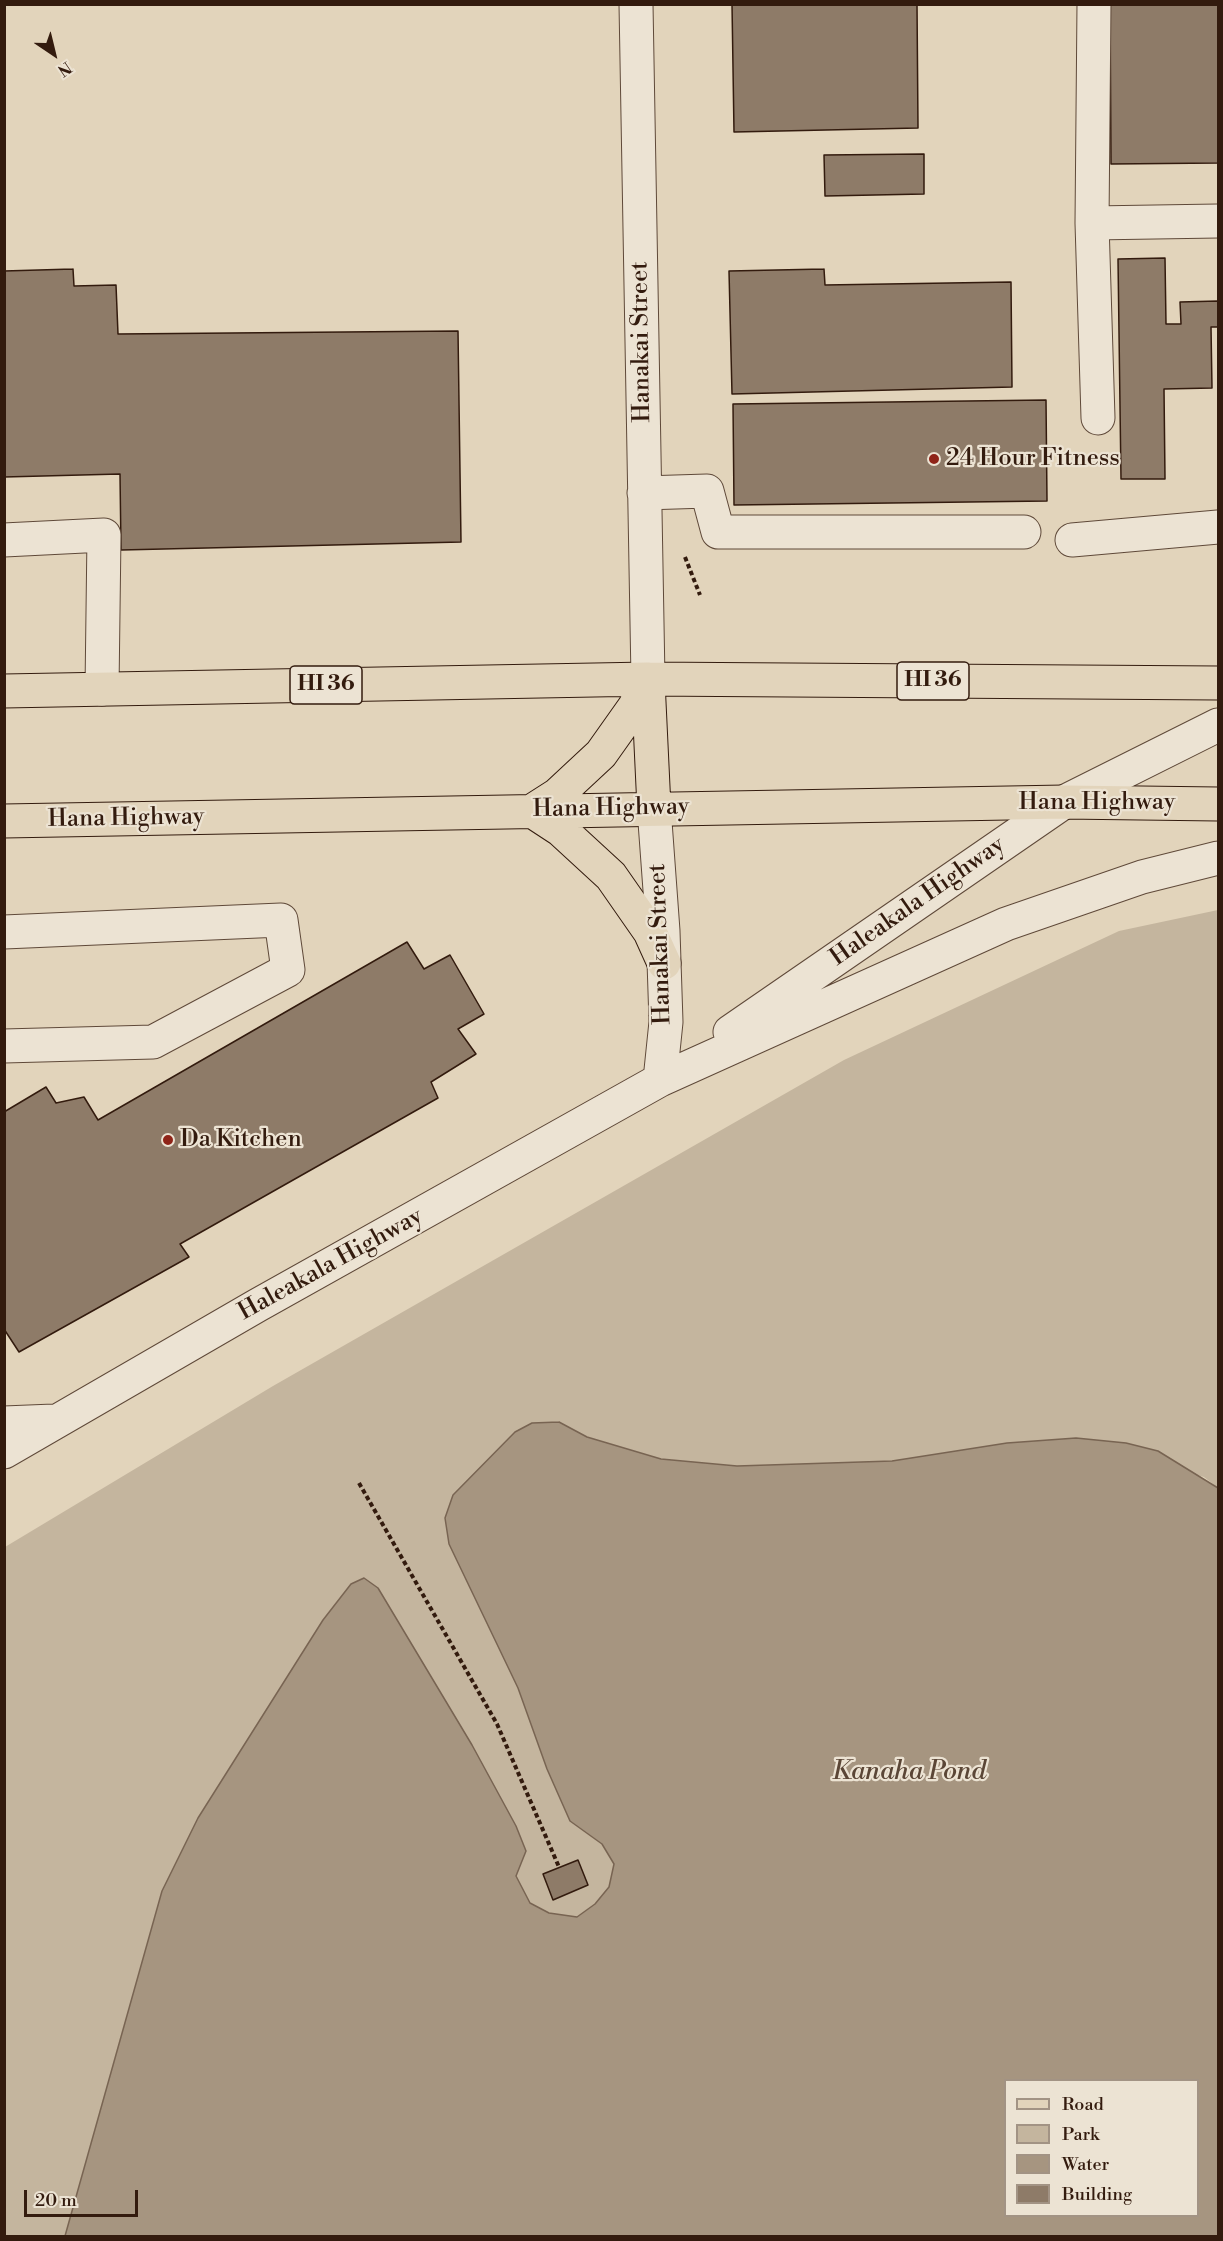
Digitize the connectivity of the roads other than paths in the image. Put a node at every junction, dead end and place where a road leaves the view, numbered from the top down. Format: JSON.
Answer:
{"nodes":[{"id":1,"x":636,"y":4,"type":"edge"},
{"id":2,"x":1094,"y":4,"type":"edge"},
{"id":3,"x":1218,"y":220,"type":"edge"},
{"id":4,"x":1092,"y":223,"type":"junction"},
{"id":5,"x":1098,"y":418,"type":"dead end"},
{"id":6,"x":644,"y":493,"type":"junction"},
{"id":7,"x":1218,"y":526,"type":"edge"},
{"id":8,"x":1024,"y":532,"type":"dead end"},
{"id":9,"x":4,"y":540,"type":"edge"},
{"id":10,"x":1072,"y":540,"type":"dead end"},
{"id":11,"x":648,"y":679,"type":"junction"},
{"id":12,"x":1218,"y":683,"type":"edge"},
{"id":13,"x":102,"y":689,"type":"junction"},
{"id":14,"x":4,"y":691,"type":"edge"},
{"id":15,"x":1218,"y":725,"type":"edge"},
{"id":16,"x":1064,"y":802,"type":"junction"},
{"id":17,"x":1218,"y":804,"type":"edge"},
{"id":18,"x":654,"y":808,"type":"junction"},
{"id":19,"x":532,"y":811,"type":"junction"},
{"id":20,"x":4,"y":821,"type":"edge"},
{"id":21,"x":1218,"y":858,"type":"edge"},
{"id":22,"x":4,"y":933,"type":"edge"},
{"id":23,"x":664,"y":963,"type":"junction"},
{"id":24,"x":4,"y":1046,"type":"edge"},
{"id":25,"x":660,"y":1080,"type":"junction"},
{"id":26,"x":59,"y":1421,"type":"junction"},
{"id":27,"x":4,"y":1423,"type":"edge"},
{"id":28,"x":4,"y":1452,"type":"edge"}],
"edges":[{"from":1,"to":6,"type":"street","name":"Hanakai Street"},
{"from":2,"to":4,"type":"street"},
{"from":3,"to":4,"type":"street"},
{"from":4,"to":5,"type":"street"},
{"from":6,"to":8,"type":"street"},
{"from":6,"to":11,"type":"street","name":"Hanakai Street"},
{"from":7,"to":10,"type":"street"},
{"from":9,"to":13,"type":"street"},
{"from":11,"to":12,"type":"main road","number":"HI 36"},
{"from":11,"to":13,"type":"main road","number":"HI 36"},
{"from":11,"to":18,"type":"main road"},
{"from":11,"to":19,"type":"main road"},
{"from":13,"to":14,"type":"main road","number":"HI 36"},
{"from":15,"to":16,"type":"street","name":"Haleakala Highway"},
{"from":16,"to":17,"type":"main road","name":"Hana Highway"},
{"from":16,"to":18,"type":"main road","name":"Hana Highway"},
{"from":16,"to":25,"type":"street","name":"Haleakala Highway"},
{"from":18,"to":19,"type":"main road","name":"Hana Highway"},
{"from":18,"to":23,"type":"street","name":"Hanakai Street"},
{"from":19,"to":20,"type":"main road","name":"Hana Highway"},
{"from":19,"to":23,"type":"main road"},
{"from":21,"to":25,"type":"street","name":"Haleakala Highway"},
{"from":22,"to":24,"type":"street"},
{"from":23,"to":25,"type":"street","name":"Hanakai Street"},
{"from":25,"to":26,"type":"street","name":"Haleakala Highway"},
{"from":26,"to":27,"type":"street"},
{"from":26,"to":28,"type":"street","name":"Haleakala Highway"}]}
